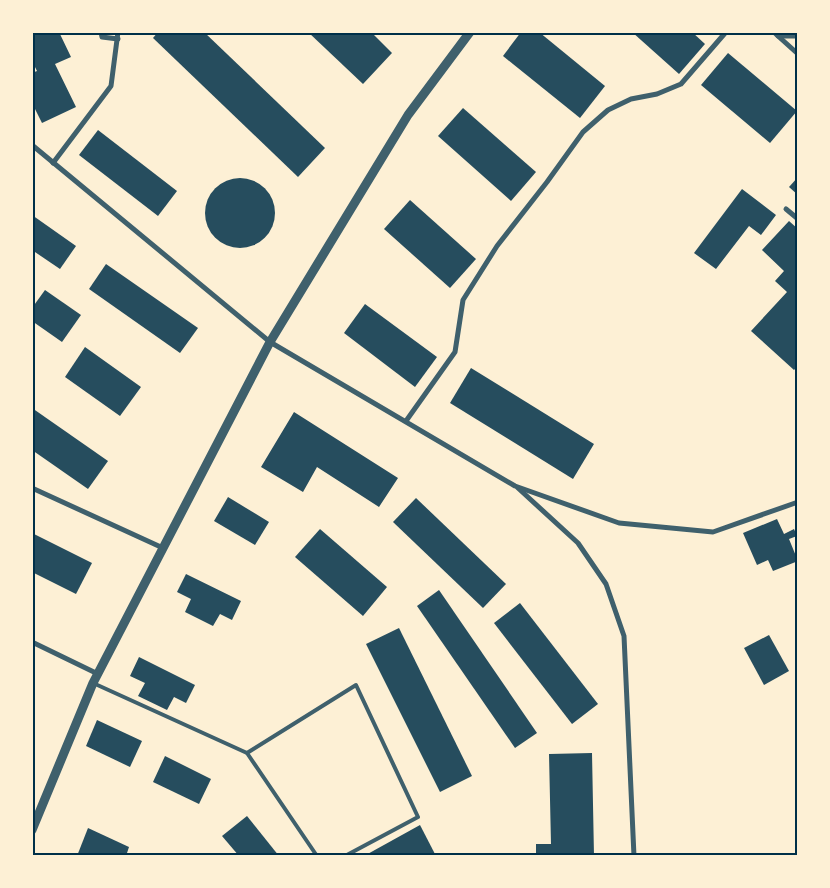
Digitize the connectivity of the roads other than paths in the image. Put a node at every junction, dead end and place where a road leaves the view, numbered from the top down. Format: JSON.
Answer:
{"nodes":[{"id":1,"x":101,"y":32,"type":"edge"},
{"id":2,"x":118,"y":32,"type":"edge"},
{"id":3,"x":470,"y":32,"type":"edge"},
{"id":4,"x":726,"y":32,"type":"edge"},
{"id":5,"x":776,"y":34,"type":"edge"},
{"id":6,"x":798,"y":36,"type":"edge"},
{"id":7,"x":118,"y":39,"type":"junction"},
{"id":8,"x":798,"y":54,"type":"edge"},
{"id":9,"x":32,"y":146,"type":"edge"},
{"id":10,"x":53,"y":163,"type":"junction"},
{"id":11,"x":786,"y":209,"type":"dead end"},
{"id":12,"x":798,"y":219,"type":"edge"},
{"id":13,"x":270,"y":342,"type":"junction"},
{"id":14,"x":406,"y":421,"type":"junction"},
{"id":15,"x":515,"y":486,"type":"junction"},
{"id":16,"x":32,"y":488,"type":"edge"},
{"id":17,"x":798,"y":502,"type":"edge"},
{"id":18,"x":163,"y":548,"type":"junction"},
{"id":19,"x":32,"y":642,"type":"edge"},
{"id":20,"x":98,"y":674,"type":"junction"},
{"id":21,"x":93,"y":683,"type":"junction"},
{"id":22,"x":247,"y":754,"type":"junction"},
{"id":23,"x":32,"y":830,"type":"edge"},
{"id":24,"x":318,"y":856,"type":"edge"},
{"id":25,"x":345,"y":856,"type":"edge"},
{"id":26,"x":634,"y":856,"type":"edge"}],
"edges":[{"from":1,"to":7,"type":"street"},
{"from":2,"to":7,"type":"street"},
{"from":3,"to":13,"type":"street"},
{"from":4,"to":14,"type":"street"},
{"from":5,"to":6,"type":"street"},
{"from":5,"to":8,"type":"street"},
{"from":7,"to":10,"type":"street"},
{"from":9,"to":10,"type":"street"},
{"from":10,"to":13,"type":"street"},
{"from":11,"to":12,"type":"street"},
{"from":13,"to":14,"type":"street"},
{"from":13,"to":18,"type":"street"},
{"from":14,"to":15,"type":"street"},
{"from":15,"to":17,"type":"street"},
{"from":15,"to":26,"type":"street"},
{"from":16,"to":18,"type":"street"},
{"from":18,"to":20,"type":"street"},
{"from":19,"to":20,"type":"street"},
{"from":20,"to":21,"type":"street"},
{"from":21,"to":22,"type":"lane"},
{"from":21,"to":23,"type":"street"},
{"from":22,"to":24,"type":"lane"},
{"from":22,"to":25,"type":"lane"}]}
